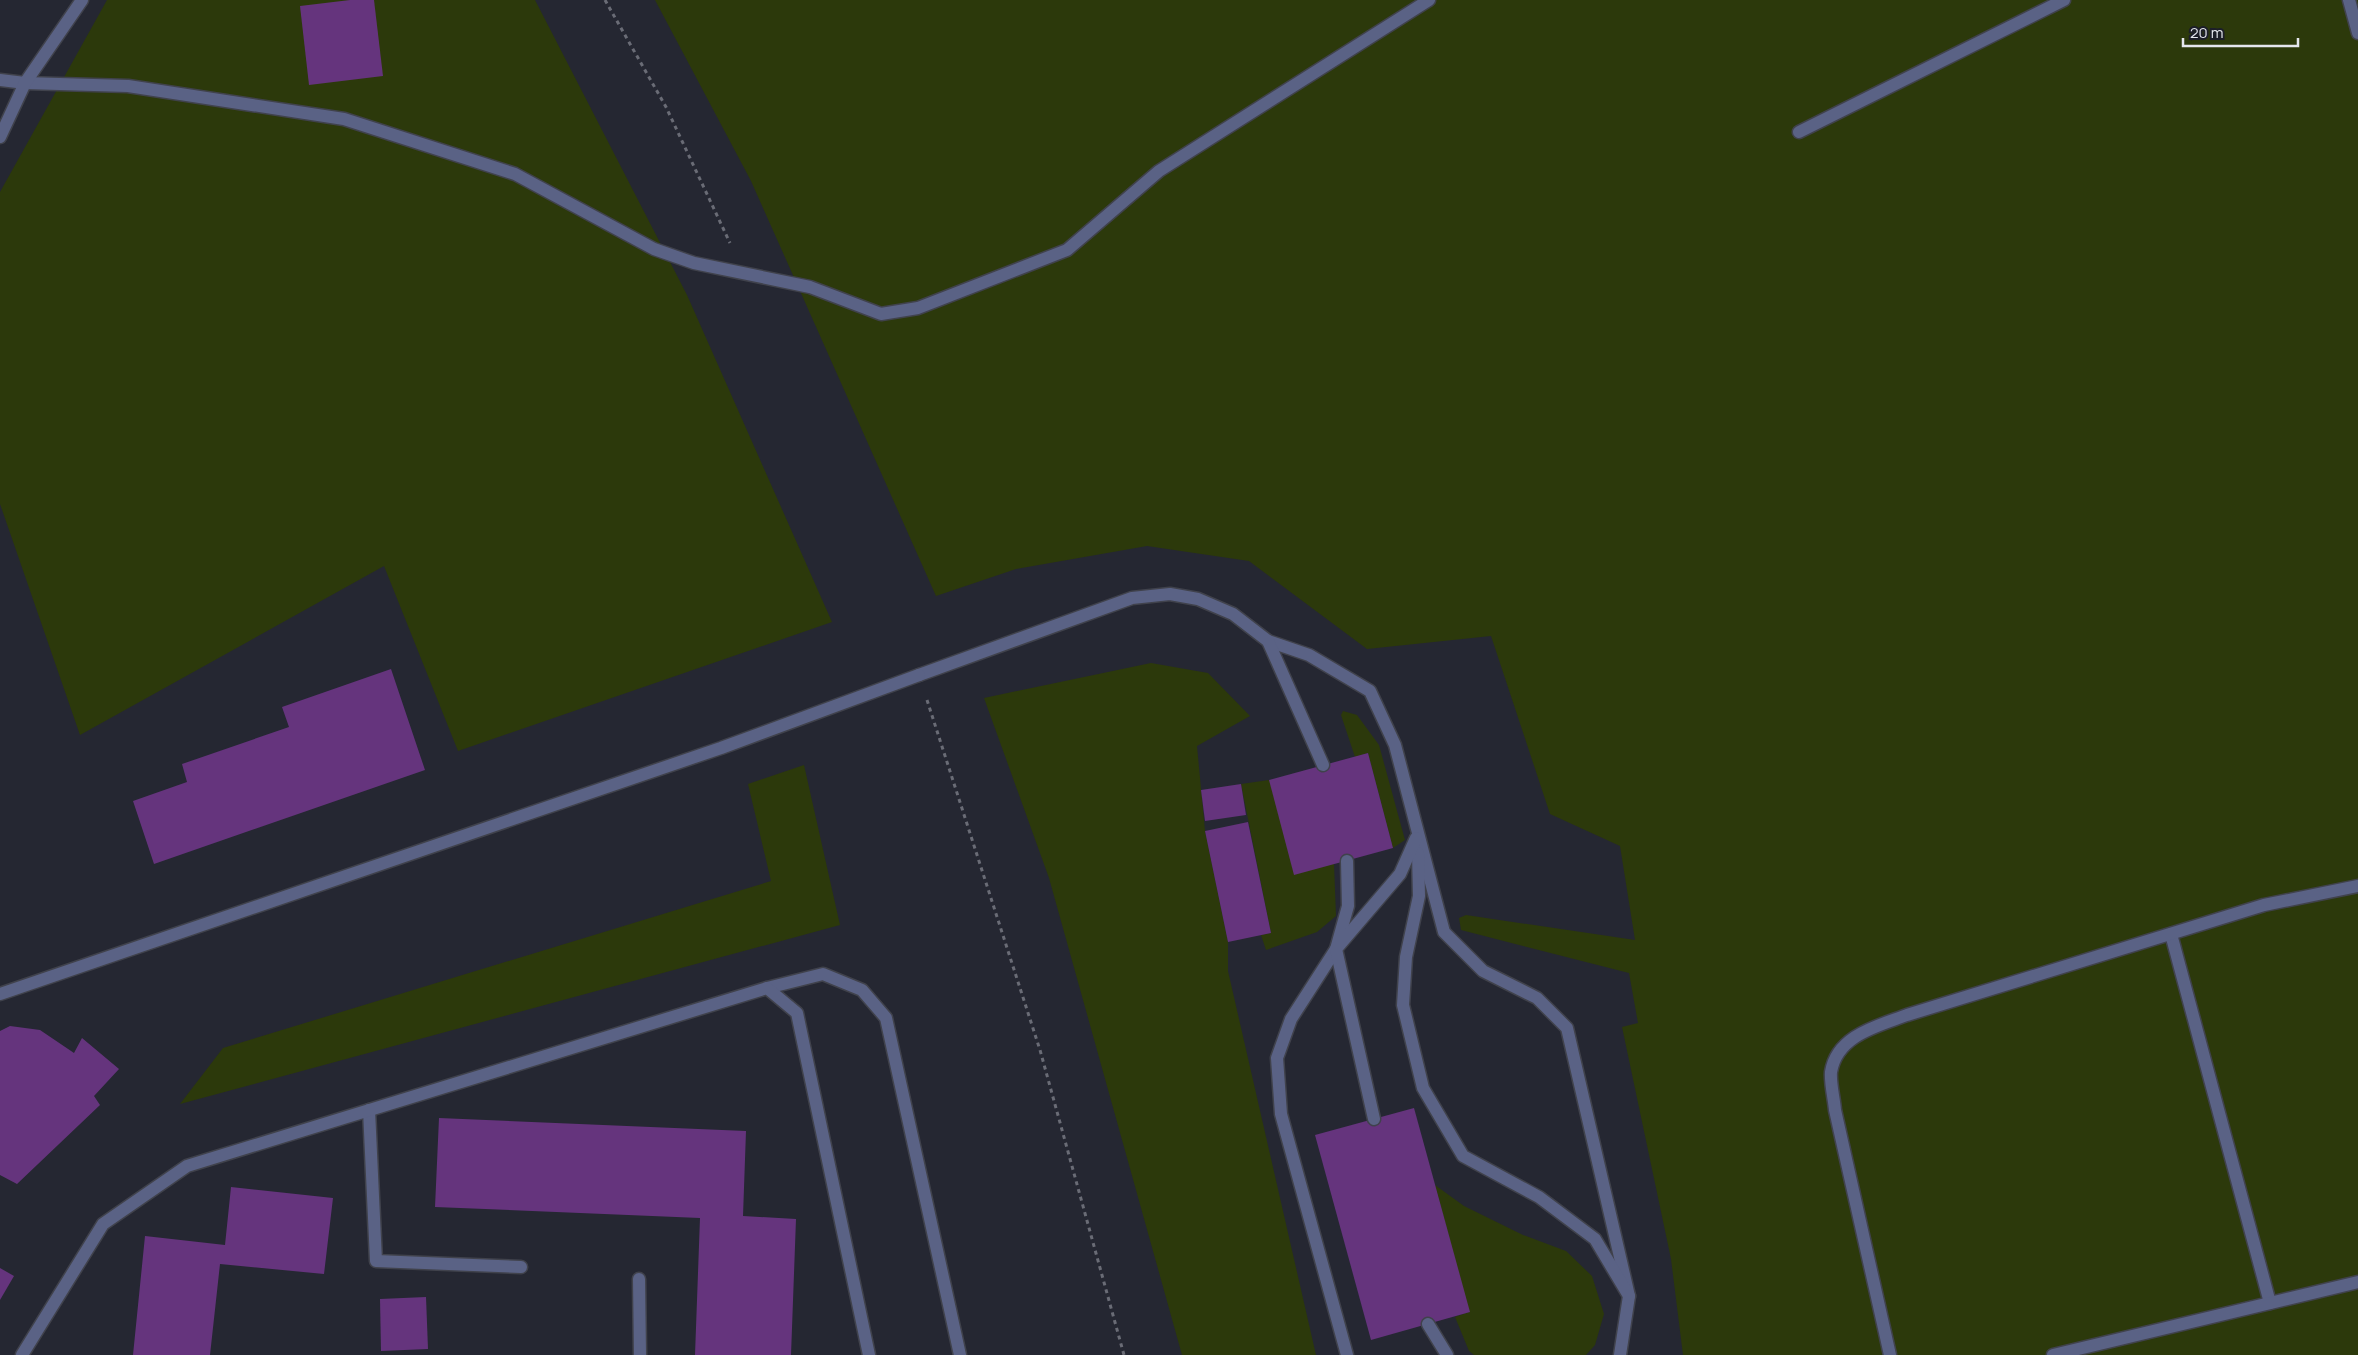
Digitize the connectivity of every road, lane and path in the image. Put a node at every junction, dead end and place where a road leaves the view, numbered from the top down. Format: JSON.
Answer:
{"nodes":[{"id":1,"x":82,"y":0,"type":"edge"},
{"id":2,"x":605,"y":0,"type":"edge"},
{"id":3,"x":1429,"y":0,"type":"edge"},
{"id":4,"x":2064,"y":0,"type":"edge"},
{"id":5,"x":2349,"y":0,"type":"edge"},
{"id":6,"x":2358,"y":33,"type":"edge"},
{"id":7,"x":0,"y":80,"type":"edge"},
{"id":8,"x":25,"y":83,"type":"junction"},
{"id":9,"x":1799,"y":132,"type":"dead end"},
{"id":10,"x":0,"y":137,"type":"edge"},
{"id":11,"x":744,"y":273,"type":"junction"},
{"id":12,"x":1268,"y":641,"type":"junction"},
{"id":13,"x":920,"y":676,"type":"junction"},
{"id":14,"x":1322,"y":766,"type":"dead end"},
{"id":15,"x":1418,"y":834,"type":"junction"},
{"id":16,"x":1346,"y":861,"type":"dead end"},
{"id":17,"x":2358,"y":886,"type":"edge"},
{"id":18,"x":2171,"y":934,"type":"junction"},
{"id":19,"x":1336,"y":949,"type":"junction"},
{"id":20,"x":766,"y":988,"type":"junction"},
{"id":21,"x":0,"y":994,"type":"edge"},
{"id":22,"x":370,"y":1110,"type":"junction"},
{"id":23,"x":1374,"y":1119,"type":"dead end"},
{"id":24,"x":521,"y":1268,"type":"dead end"},
{"id":25,"x":639,"y":1279,"type":"dead end"},
{"id":26,"x":2358,"y":1282,"type":"edge"},
{"id":27,"x":1629,"y":1296,"type":"junction"},
{"id":28,"x":2270,"y":1303,"type":"junction"},
{"id":29,"x":1428,"y":1324,"type":"dead end"},
{"id":30,"x":22,"y":1355,"type":"edge"},
{"id":31,"x":640,"y":1355,"type":"edge"},
{"id":32,"x":868,"y":1355,"type":"edge"},
{"id":33,"x":960,"y":1355,"type":"edge"},
{"id":34,"x":1124,"y":1355,"type":"edge"},
{"id":35,"x":1347,"y":1355,"type":"edge"},
{"id":36,"x":1447,"y":1355,"type":"edge"},
{"id":37,"x":1620,"y":1355,"type":"edge"},
{"id":38,"x":1890,"y":1355,"type":"edge"},
{"id":39,"x":2053,"y":1355,"type":"edge"}],
"edges":[{"from":1,"to":8,"type":"street"},
{"from":2,"to":11,"type":"path"},
{"from":3,"to":11,"type":"street"},
{"from":4,"to":9,"type":"street"},
{"from":5,"to":6,"type":"street"},
{"from":7,"to":8,"type":"street"},
{"from":8,"to":10,"type":"street"},
{"from":8,"to":11,"type":"street"},
{"from":12,"to":13,"type":"street"},
{"from":12,"to":14,"type":"street"},
{"from":12,"to":15,"type":"street"},
{"from":13,"to":21,"type":"street"},
{"from":13,"to":34,"type":"path"},
{"from":15,"to":19,"type":"street"},
{"from":15,"to":27,"type":"street"},
{"from":15,"to":27,"type":"street"},
{"from":16,"to":19,"type":"street"},
{"from":17,"to":18,"type":"street"},
{"from":18,"to":28,"type":"street"},
{"from":18,"to":38,"type":"street"},
{"from":19,"to":23,"type":"street"},
{"from":19,"to":35,"type":"street"},
{"from":20,"to":22,"type":"street"},
{"from":20,"to":32,"type":"street"},
{"from":20,"to":33,"type":"street"},
{"from":22,"to":24,"type":"street"},
{"from":22,"to":30,"type":"street"},
{"from":25,"to":31,"type":"street"},
{"from":26,"to":28,"type":"street"},
{"from":27,"to":37,"type":"street"},
{"from":28,"to":39,"type":"street"},
{"from":29,"to":36,"type":"street"}]}
